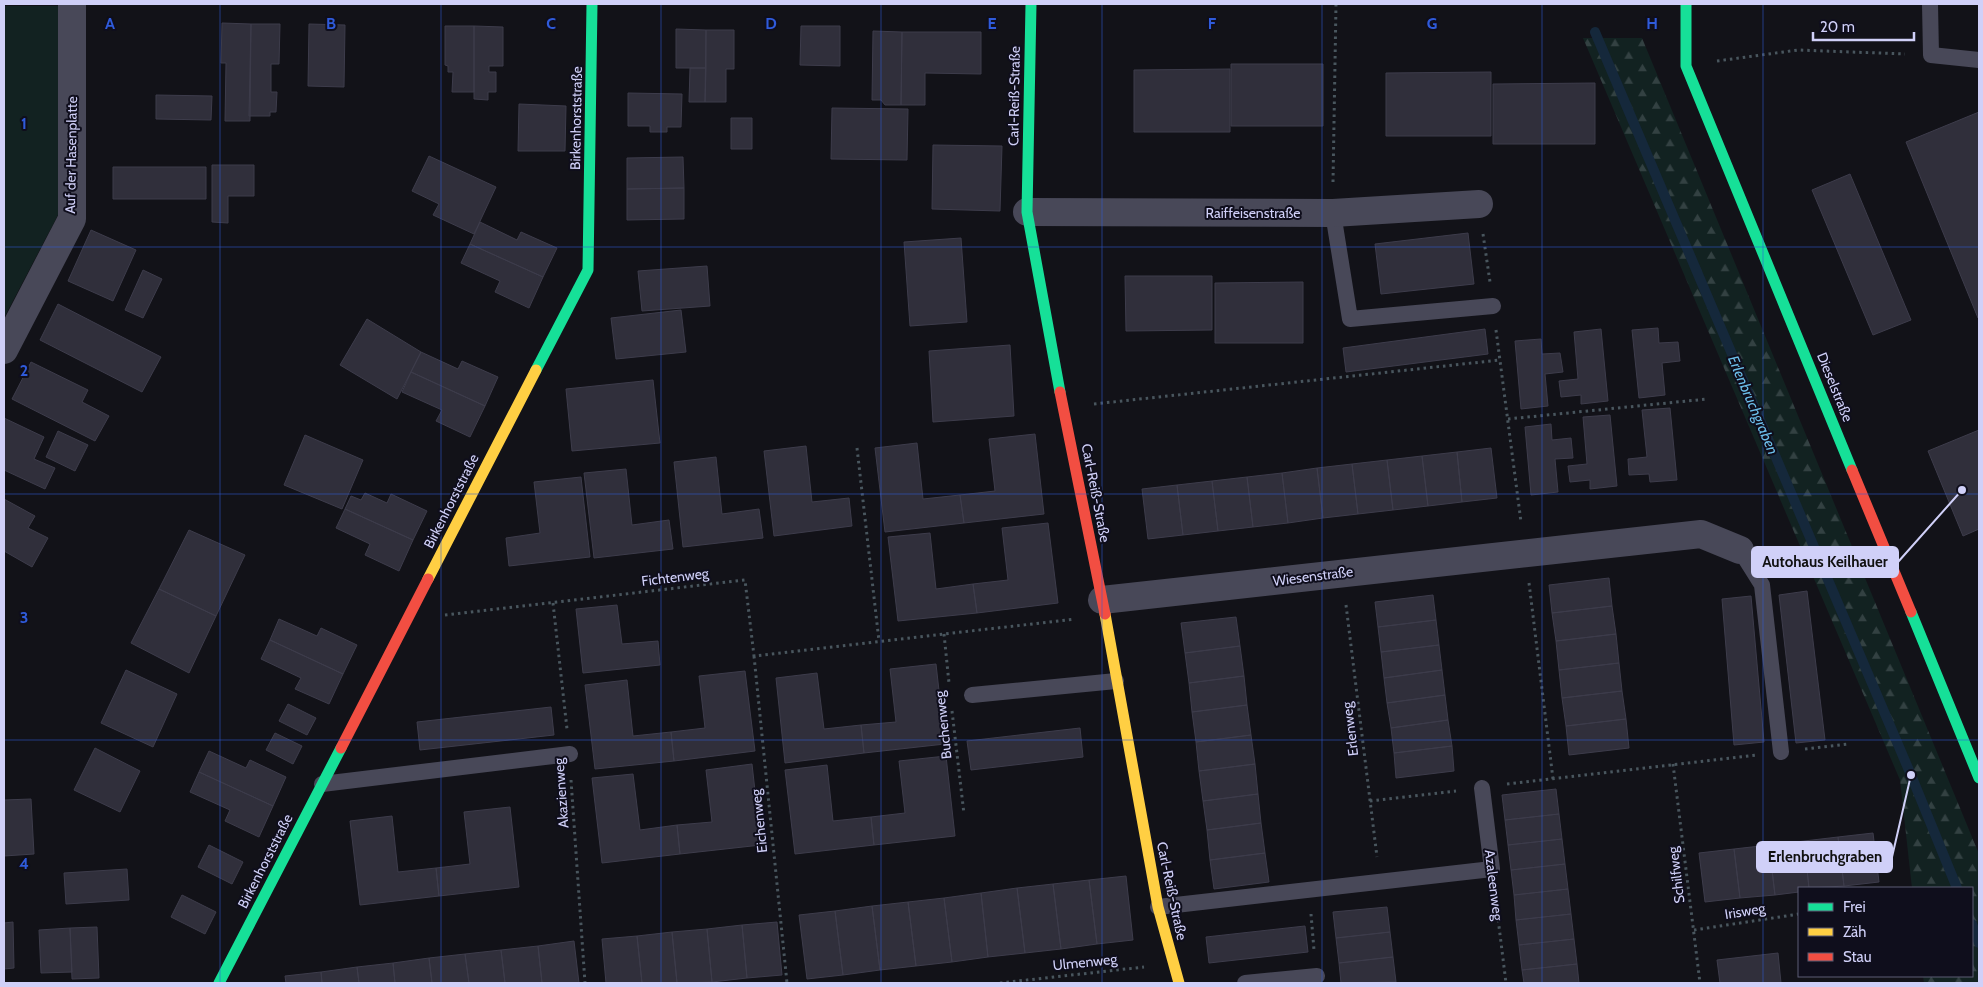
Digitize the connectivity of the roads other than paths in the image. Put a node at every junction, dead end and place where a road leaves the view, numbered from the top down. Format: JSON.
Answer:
{"nodes":[{"id":1,"x":72,"y":4,"type":"edge"},
{"id":2,"x":592,"y":4,"type":"edge"},
{"id":3,"x":1031,"y":4,"type":"edge"},
{"id":4,"x":1686,"y":4,"type":"edge"},
{"id":5,"x":1930,"y":4,"type":"edge"},
{"id":6,"x":1979,"y":60,"type":"edge"},
{"id":7,"x":1479,"y":204,"type":"dead end"},
{"id":8,"x":1027,"y":212,"type":"junction"},
{"id":9,"x":1333,"y":213,"type":"junction"},
{"id":10,"x":1493,"y":306,"type":"dead end"},
{"id":11,"x":4,"y":350,"type":"edge"},
{"id":12,"x":1740,"y":550,"type":"joint"},
{"id":13,"x":1104,"y":608,"type":"junction"},
{"id":14,"x":1116,"y":681,"type":"junction"},
{"id":15,"x":972,"y":695,"type":"dead end"},
{"id":16,"x":1780,"y":752,"type":"road end"},
{"id":17,"x":570,"y":754,"type":"road end"},
{"id":18,"x":1979,"y":778,"type":"edge"},
{"id":19,"x":322,"y":784,"type":"junction"},
{"id":20,"x":1482,"y":788,"type":"road end"},
{"id":21,"x":1158,"y":907,"type":"junction"},
{"id":22,"x":1317,"y":976,"type":"road end"},
{"id":23,"x":219,"y":983,"type":"edge"},
{"id":24,"x":1179,"y":983,"type":"edge"},
{"id":25,"x":1244,"y":983,"type":"edge"}],
"edges":[{"from":1,"to":11,"type":"street","name":"Auf der Hasenplatte"},
{"from":2,"to":19,"type":"street","name":"Birkenhorststraße"},
{"from":3,"to":8,"type":"street","name":"Carl-Reiß-Straße"},
{"from":4,"to":18,"type":"street","name":"Dieselstraße"},
{"from":5,"to":6,"type":"lane"},
{"from":7,"to":9,"type":"street","name":"Raiffeisenstraße"},
{"from":8,"to":9,"type":"street","name":"Raiffeisenstraße"},
{"from":8,"to":13,"type":"street","name":"Carl-Reiß-Straße"},
{"from":9,"to":10,"type":"lane"},
{"from":12,"to":13,"type":"street","name":"Wiesenstraße"},
{"from":12,"to":16,"type":"lane"},
{"from":13,"to":14,"type":"street","name":"Carl-Reiß-Straße"},
{"from":14,"to":15,"type":"lane"},
{"from":14,"to":21,"type":"street","name":"Carl-Reiß-Straße"},
{"from":17,"to":19,"type":"lane"},
{"from":19,"to":23,"type":"street","name":"Birkenhorststraße"},
{"from":20,"to":21,"type":"lane","name":"Azaleenweg"},
{"from":21,"to":24,"type":"street","name":"Carl-Reiß-Straße"},
{"from":22,"to":25,"type":"lane"}]}
